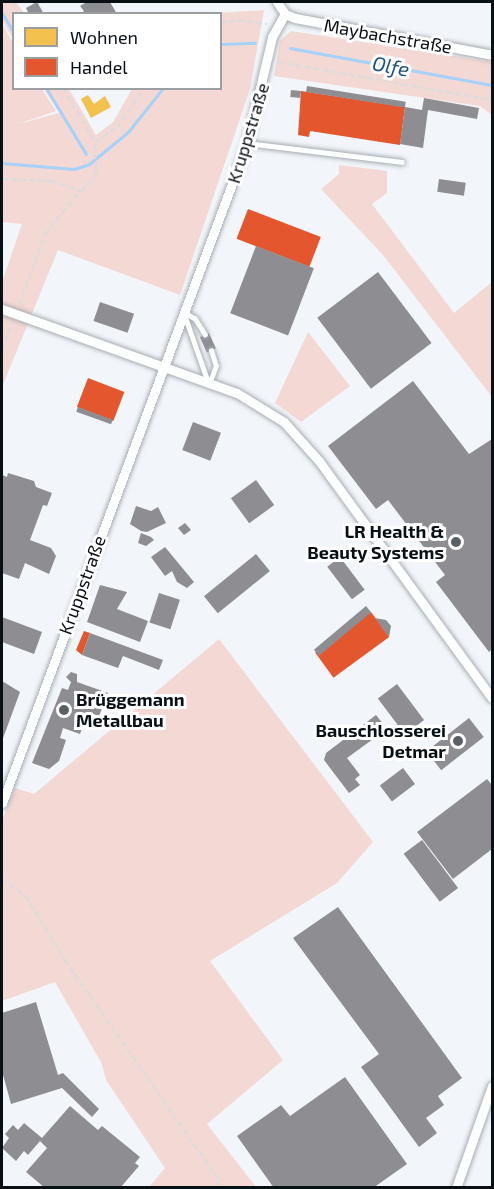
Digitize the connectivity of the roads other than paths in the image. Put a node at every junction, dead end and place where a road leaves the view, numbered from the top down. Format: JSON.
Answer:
{"nodes":[{"id":1,"x":277,"y":2,"type":"edge"},
{"id":2,"x":285,"y":14,"type":"junction"},
{"id":3,"x":492,"y":55,"type":"edge"},
{"id":4,"x":247,"y":143,"type":"junction"},
{"id":5,"x":402,"y":162,"type":"dead end"},
{"id":6,"x":2,"y":309,"type":"edge"},
{"id":7,"x":184,"y":314,"type":"junction"},
{"id":8,"x":205,"y":335,"type":"dead end"},
{"id":9,"x":211,"y":351,"type":"dead end"},
{"id":10,"x":164,"y":367,"type":"junction"},
{"id":11,"x":209,"y":384,"type":"junction"},
{"id":12,"x":492,"y":698,"type":"edge"},
{"id":13,"x":2,"y":803,"type":"edge"},
{"id":14,"x":492,"y":1086,"type":"edge"},
{"id":15,"x":456,"y":1188,"type":"edge"}],
"edges":[{"from":1,"to":2,"type":"street"},
{"from":2,"to":3,"type":"street","name":"Maybachstraße"},
{"from":2,"to":4,"type":"street","name":"Kruppstraße"},
{"from":4,"to":5,"type":"lane"},
{"from":4,"to":7,"type":"street","name":"Kruppstraße"},
{"from":6,"to":10,"type":"street"},
{"from":7,"to":8,"type":"lane"},
{"from":7,"to":10,"type":"street","name":"Kruppstraße"},
{"from":7,"to":11,"type":"lane"},
{"from":9,"to":11,"type":"lane"},
{"from":10,"to":11,"type":"street"},
{"from":10,"to":13,"type":"street","name":"Kruppstraße"},
{"from":11,"to":12,"type":"street"},
{"from":14,"to":15,"type":"street"}]}
